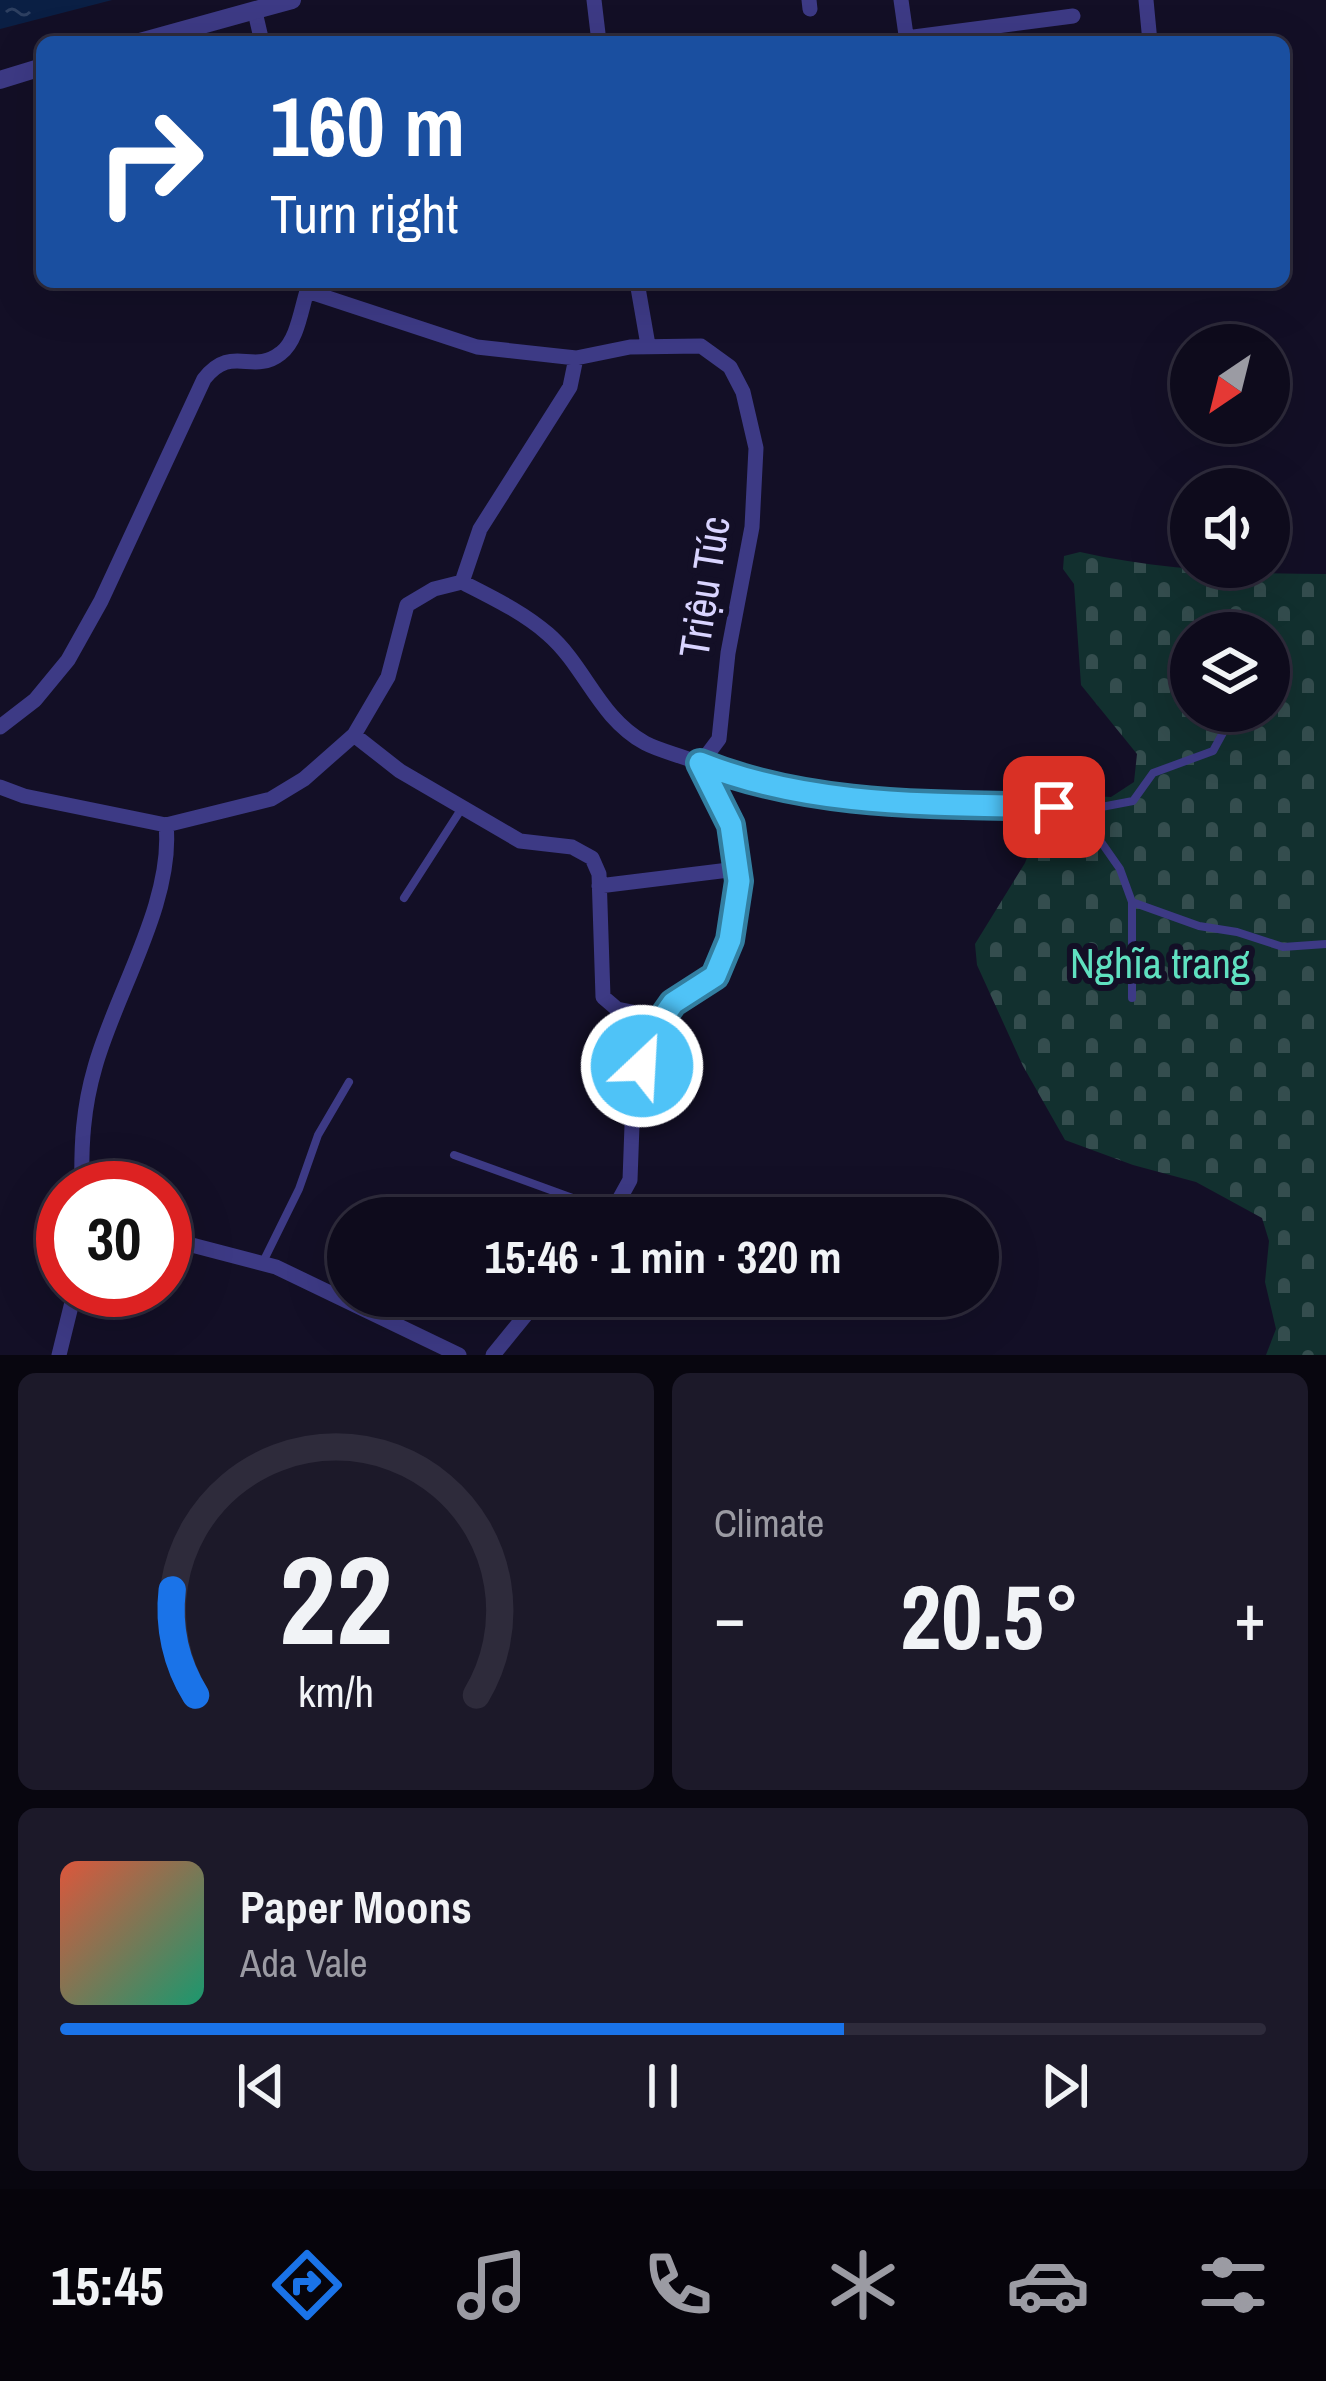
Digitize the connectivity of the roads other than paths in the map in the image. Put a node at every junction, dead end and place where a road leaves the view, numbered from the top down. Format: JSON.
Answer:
{"nodes":[{"id":1,"x":292,"y":0,"type":"edge"},
{"id":2,"x":594,"y":0,"type":"edge"},
{"id":3,"x":901,"y":0,"type":"edge"},
{"id":4,"x":1146,"y":0,"type":"edge"},
{"id":5,"x":255,"y":12,"type":"junction"},
{"id":6,"x":1073,"y":16,"type":"dead end"},
{"id":7,"x":163,"y":36,"type":"edge"},
{"id":8,"x":261,"y":36,"type":"edge"},
{"id":9,"x":598,"y":36,"type":"edge"},
{"id":10,"x":906,"y":36,"type":"edge"},
{"id":11,"x":935,"y":36,"type":"edge"},
{"id":12,"x":1149,"y":36,"type":"edge"},
{"id":13,"x":36,"y":70,"type":"edge"},
{"id":14,"x":0,"y":80,"type":"edge"},
{"id":15,"x":306,"y":288,"type":"edge"},
{"id":16,"x":309,"y":288,"type":"edge"},
{"id":17,"x":639,"y":288,"type":"edge"},
{"id":18,"x":649,"y":345,"type":"junction"},
{"id":19,"x":576,"y":358,"type":"junction"},
{"id":20,"x":462,"y":581,"type":"junction"},
{"id":21,"x":0,"y":727,"type":"edge"},
{"id":22,"x":1223,"y":732,"type":"edge"},
{"id":23,"x":354,"y":735,"type":"junction"},
{"id":24,"x":700,"y":763,"type":"junction"},
{"id":25,"x":0,"y":787,"type":"edge"},
{"id":26,"x":463,"y":807,"type":"junction"},
{"id":27,"x":1096,"y":808,"type":"junction"},
{"id":28,"x":166,"y":825,"type":"junction"},
{"id":29,"x":737,"y":869,"type":"junction"},
{"id":30,"x":599,"y":886,"type":"junction"},
{"id":31,"x":404,"y":898,"type":"dead end"},
{"id":32,"x":1132,"y":902,"type":"junction"},
{"id":33,"x":1326,"y":944,"type":"edge"},
{"id":34,"x":1132,"y":998,"type":"dead end"},
{"id":35,"x":662,"y":1018,"type":"junction"},
{"id":36,"x":349,"y":1082,"type":"dead end"},
{"id":37,"x":454,"y":1155,"type":"dead end"},
{"id":38,"x":81,"y":1161,"type":"edge"},
{"id":39,"x":564,"y":1197,"type":"edge"},
{"id":40,"x":620,"y":1197,"type":"edge"},
{"id":41,"x":192,"y":1245,"type":"edge"},
{"id":42,"x":262,"y":1263,"type":"junction"},
{"id":43,"x":68,"y":1317,"type":"edge"},
{"id":44,"x":525,"y":1317,"type":"edge"},
{"id":45,"x":59,"y":1355,"type":"edge"},
{"id":46,"x":459,"y":1355,"type":"edge"},
{"id":47,"x":494,"y":1355,"type":"edge"}],
"edges":[{"from":1,"to":5,"type":"street"},
{"from":2,"to":9,"type":"street"},
{"from":3,"to":10,"type":"street"},
{"from":4,"to":12,"type":"street"},
{"from":5,"to":7,"type":"street"},
{"from":5,"to":8,"type":"street"},
{"from":6,"to":11,"type":"street"},
{"from":13,"to":14,"type":"street"},
{"from":15,"to":21,"type":"street"},
{"from":16,"to":19,"type":"street","name":"Triệu Túc"},
{"from":17,"to":18,"type":"street"},
{"from":18,"to":19,"type":"street","name":"Triệu Túc"},
{"from":18,"to":24,"type":"street","name":"Triệu Túc"},
{"from":19,"to":20,"type":"street"},
{"from":20,"to":23,"type":"street"},
{"from":20,"to":24,"type":"street"},
{"from":22,"to":27,"type":"lane"},
{"from":23,"to":26,"type":"street"},
{"from":23,"to":28,"type":"street"},
{"from":24,"to":27,"type":"street"},
{"from":24,"to":29,"type":"street"},
{"from":25,"to":28,"type":"street"},
{"from":26,"to":30,"type":"street"},
{"from":26,"to":31,"type":"lane"},
{"from":27,"to":32,"type":"lane"},
{"from":28,"to":38,"type":"street"},
{"from":29,"to":30,"type":"street"},
{"from":29,"to":35,"type":"street"},
{"from":30,"to":35,"type":"street"},
{"from":32,"to":33,"type":"lane"},
{"from":32,"to":34,"type":"lane"},
{"from":35,"to":40,"type":"street"},
{"from":36,"to":42,"type":"lane"},
{"from":37,"to":39,"type":"lane"},
{"from":41,"to":42,"type":"street"},
{"from":42,"to":46,"type":"street"},
{"from":43,"to":45,"type":"street"},
{"from":44,"to":47,"type":"street"}]}
